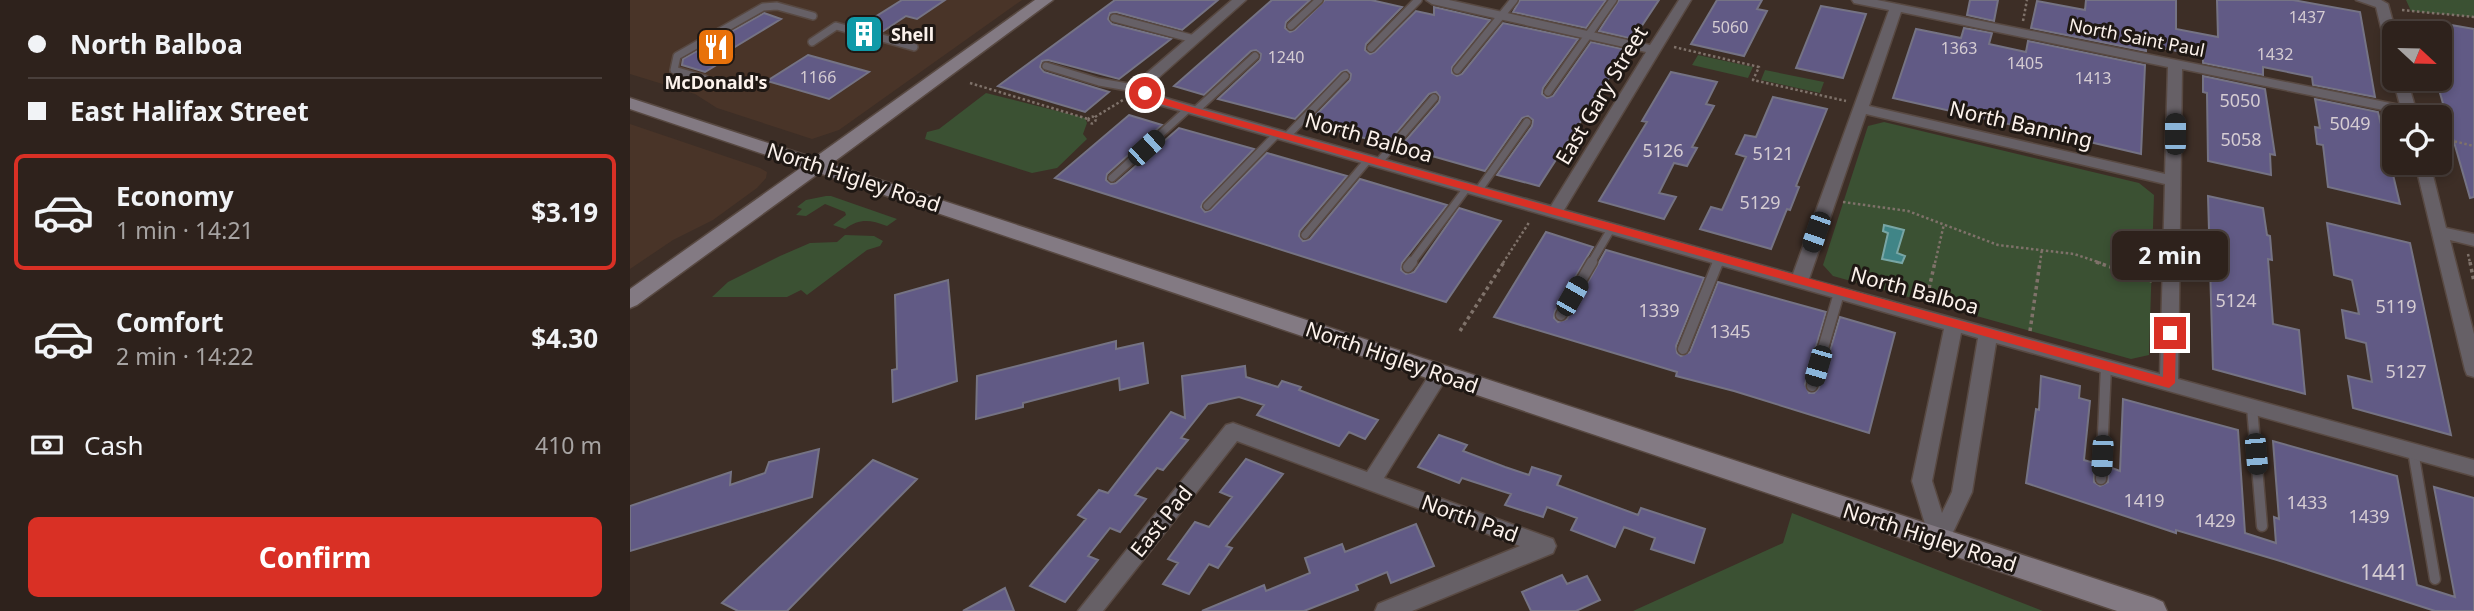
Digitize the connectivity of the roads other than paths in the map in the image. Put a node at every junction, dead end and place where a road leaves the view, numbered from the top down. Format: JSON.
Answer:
{"nodes":[{"id":1,"x":1045,"y":0,"type":"edge"},
{"id":2,"x":1240,"y":0,"type":"edge"},
{"id":3,"x":1319,"y":0,"type":"edge"},
{"id":4,"x":1418,"y":0,"type":"edge"},
{"id":5,"x":1436,"y":0,"type":"edge"},
{"id":6,"x":1514,"y":0,"type":"edge"},
{"id":7,"x":1613,"y":0,"type":"edge"},
{"id":8,"x":1685,"y":0,"type":"edge"},
{"id":9,"x":1858,"y":0,"type":"edge"},
{"id":10,"x":2362,"y":0,"type":"edge"},
{"id":11,"x":1896,"y":8,"type":"junction"},
{"id":12,"x":813,"y":16,"type":"dead end"},
{"id":13,"x":1501,"y":16,"type":"junction"},
{"id":14,"x":1114,"y":18,"type":"dead end"},
{"id":15,"x":2386,"y":21,"type":"edge"},
{"id":16,"x":1291,"y":26,"type":"dead end"},
{"id":17,"x":854,"y":31,"type":"dead end"},
{"id":18,"x":1587,"y":35,"type":"junction"},
{"id":19,"x":875,"y":36,"type":"dead end"},
{"id":20,"x":1194,"y":39,"type":"junction"},
{"id":21,"x":812,"y":42,"type":"dead end"},
{"id":22,"x":914,"y":47,"type":"dead end"},
{"id":23,"x":1371,"y":48,"type":"dead end"},
{"id":24,"x":1653,"y":50,"type":"junction"},
{"id":25,"x":1255,"y":56,"type":"dead end"},
{"id":26,"x":2175,"y":64,"type":"junction"},
{"id":27,"x":1046,"y":66,"type":"dead end"},
{"id":28,"x":1457,"y":70,"type":"dead end"},
{"id":29,"x":1345,"y":76,"type":"dead end"},
{"id":30,"x":705,"y":79,"type":"dead end"},
{"id":31,"x":1145,"y":91,"type":"junction"},
{"id":32,"x":1548,"y":92,"type":"dead end"},
{"id":33,"x":1434,"y":97,"type":"dead end"},
{"id":34,"x":630,"y":103,"type":"edge"},
{"id":35,"x":1852,"y":104,"type":"junction"},
{"id":36,"x":2382,"y":108,"type":"edge"},
{"id":37,"x":1192,"y":110,"type":"junction"},
{"id":38,"x":1527,"y":122,"type":"dead end"},
{"id":39,"x":1281,"y":136,"type":"junction"},
{"id":40,"x":1373,"y":161,"type":"junction"},
{"id":41,"x":815,"y":165,"type":"junction"},
{"id":42,"x":2425,"y":175,"type":"edge"},
{"id":43,"x":1112,"y":178,"type":"dead end"},
{"id":44,"x":2175,"y":181,"type":"junction"},
{"id":45,"x":1473,"y":189,"type":"junction"},
{"id":46,"x":1207,"y":206,"type":"dead end"},
{"id":47,"x":1555,"y":212,"type":"junction"},
{"id":48,"x":1611,"y":229,"type":"junction"},
{"id":49,"x":2440,"y":232,"type":"junction"},
{"id":50,"x":1305,"y":235,"type":"dead end"},
{"id":51,"x":2474,"y":240,"type":"edge"},
{"id":52,"x":1719,"y":259,"type":"junction"},
{"id":53,"x":1408,"y":267,"type":"dead end"},
{"id":54,"x":1799,"y":282,"type":"junction"},
{"id":55,"x":1839,"y":293,"type":"junction"},
{"id":56,"x":630,"y":300,"type":"edge"},
{"id":57,"x":1560,"y":315,"type":"dead end"},
{"id":58,"x":1954,"y":324,"type":"junction"},
{"id":59,"x":1988,"y":334,"type":"junction"},
{"id":60,"x":1683,"y":349,"type":"dead end"},
{"id":61,"x":2106,"y":366,"type":"junction"},
{"id":62,"x":2474,"y":370,"type":"edge"},
{"id":63,"x":1440,"y":374,"type":"junction"},
{"id":64,"x":2169,"y":383,"type":"junction"},
{"id":65,"x":1812,"y":386,"type":"dead end"},
{"id":66,"x":2252,"y":407,"type":"junction"},
{"id":67,"x":1233,"y":431,"type":"joint"},
{"id":68,"x":2413,"y":452,"type":"junction"},
{"id":69,"x":2474,"y":468,"type":"edge"},
{"id":70,"x":2101,"y":479,"type":"dead end"},
{"id":71,"x":1371,"y":482,"type":"junction"},
{"id":72,"x":2262,"y":526,"type":"dead end"},
{"id":73,"x":1939,"y":540,"type":"junction"},
{"id":74,"x":2435,"y":579,"type":"dead end"},
{"id":75,"x":1089,"y":611,"type":"edge"},
{"id":76,"x":1386,"y":611,"type":"edge"},
{"id":77,"x":2154,"y":611,"type":"edge"}],
"edges":[{"from":1,"to":41,"type":"main road"},
{"from":2,"to":20,"type":"street"},
{"from":3,"to":16,"type":"lane"},
{"from":4,"to":23,"type":"lane"},
{"from":5,"to":13,"type":"street"},
{"from":6,"to":13,"type":"lane"},
{"from":7,"to":18,"type":"lane"},
{"from":8,"to":24,"type":"street","name":"East Gary Street"},
{"from":9,"to":11,"type":"street","name":"North Saint Paul"},
{"from":10,"to":15,"type":"street"},
{"from":11,"to":26,"type":"street","name":"North Saint Paul"},
{"from":11,"to":35,"type":"street"},
{"from":12,"to":30,"type":"lane"},
{"from":13,"to":18,"type":"street"},
{"from":13,"to":28,"type":"lane"},
{"from":14,"to":20,"type":"lane"},
{"from":17,"to":21,"type":"lane"},
{"from":18,"to":24,"type":"street"},
{"from":18,"to":32,"type":"lane"},
{"from":19,"to":22,"type":"lane"},
{"from":20,"to":31,"type":"street"},
{"from":24,"to":47,"type":"street","name":"East Gary Street"},
{"from":25,"to":37,"type":"lane"},
{"from":26,"to":36,"type":"street","name":"North Saint Paul"},
{"from":26,"to":44,"type":"street"},
{"from":27,"to":31,"type":"lane"},
{"from":29,"to":39,"type":"lane"},
{"from":31,"to":37,"type":"street","name":"North Balboa"},
{"from":33,"to":40,"type":"lane"},
{"from":34,"to":41,"type":"main road","name":"North Higley Road"},
{"from":35,"to":44,"type":"street","name":"North Banning"},
{"from":35,"to":54,"type":"street"},
{"from":37,"to":39,"type":"street","name":"North Balboa"},
{"from":37,"to":43,"type":"lane"},
{"from":38,"to":45,"type":"lane"},
{"from":39,"to":40,"type":"street","name":"North Balboa"},
{"from":39,"to":46,"type":"lane"},
{"from":40,"to":45,"type":"street","name":"North Balboa"},
{"from":40,"to":50,"type":"lane"},
{"from":41,"to":56,"type":"main road"},
{"from":41,"to":63,"type":"main road","name":"North Higley Road"},
{"from":42,"to":49,"type":"street"},
{"from":44,"to":64,"type":"street"},
{"from":45,"to":47,"type":"street","name":"North Balboa"},
{"from":45,"to":53,"type":"lane"},
{"from":47,"to":48,"type":"street","name":"North Balboa"},
{"from":48,"to":52,"type":"street","name":"North Balboa"},
{"from":48,"to":57,"type":"lane"},
{"from":49,"to":51,"type":"street"},
{"from":49,"to":62,"type":"street"},
{"from":52,"to":54,"type":"street","name":"North Balboa"},
{"from":52,"to":60,"type":"lane"},
{"from":54,"to":55,"type":"street","name":"North Balboa"},
{"from":55,"to":58,"type":"street","name":"North Balboa"},
{"from":55,"to":65,"type":"lane"},
{"from":58,"to":59,"type":"street","name":"North Balboa"},
{"from":58,"to":73,"type":"street"},
{"from":59,"to":61,"type":"street","name":"North Balboa"},
{"from":59,"to":73,"type":"street"},
{"from":61,"to":64,"type":"street","name":"North Balboa"},
{"from":61,"to":70,"type":"lane"},
{"from":63,"to":71,"type":"street"},
{"from":63,"to":73,"type":"main road","name":"North Higley Road"},
{"from":64,"to":66,"type":"street","name":"North Balboa"},
{"from":66,"to":68,"type":"street","name":"North Balboa"},
{"from":66,"to":72,"type":"lane"},
{"from":67,"to":71,"type":"street","name":"North Pad"},
{"from":67,"to":75,"type":"street","name":"East Pad"},
{"from":68,"to":69,"type":"street","name":"North Balboa"},
{"from":68,"to":74,"type":"lane"},
{"from":71,"to":76,"type":"street","name":"North Pad"},
{"from":73,"to":77,"type":"main road","name":"North Higley Road"}]}
